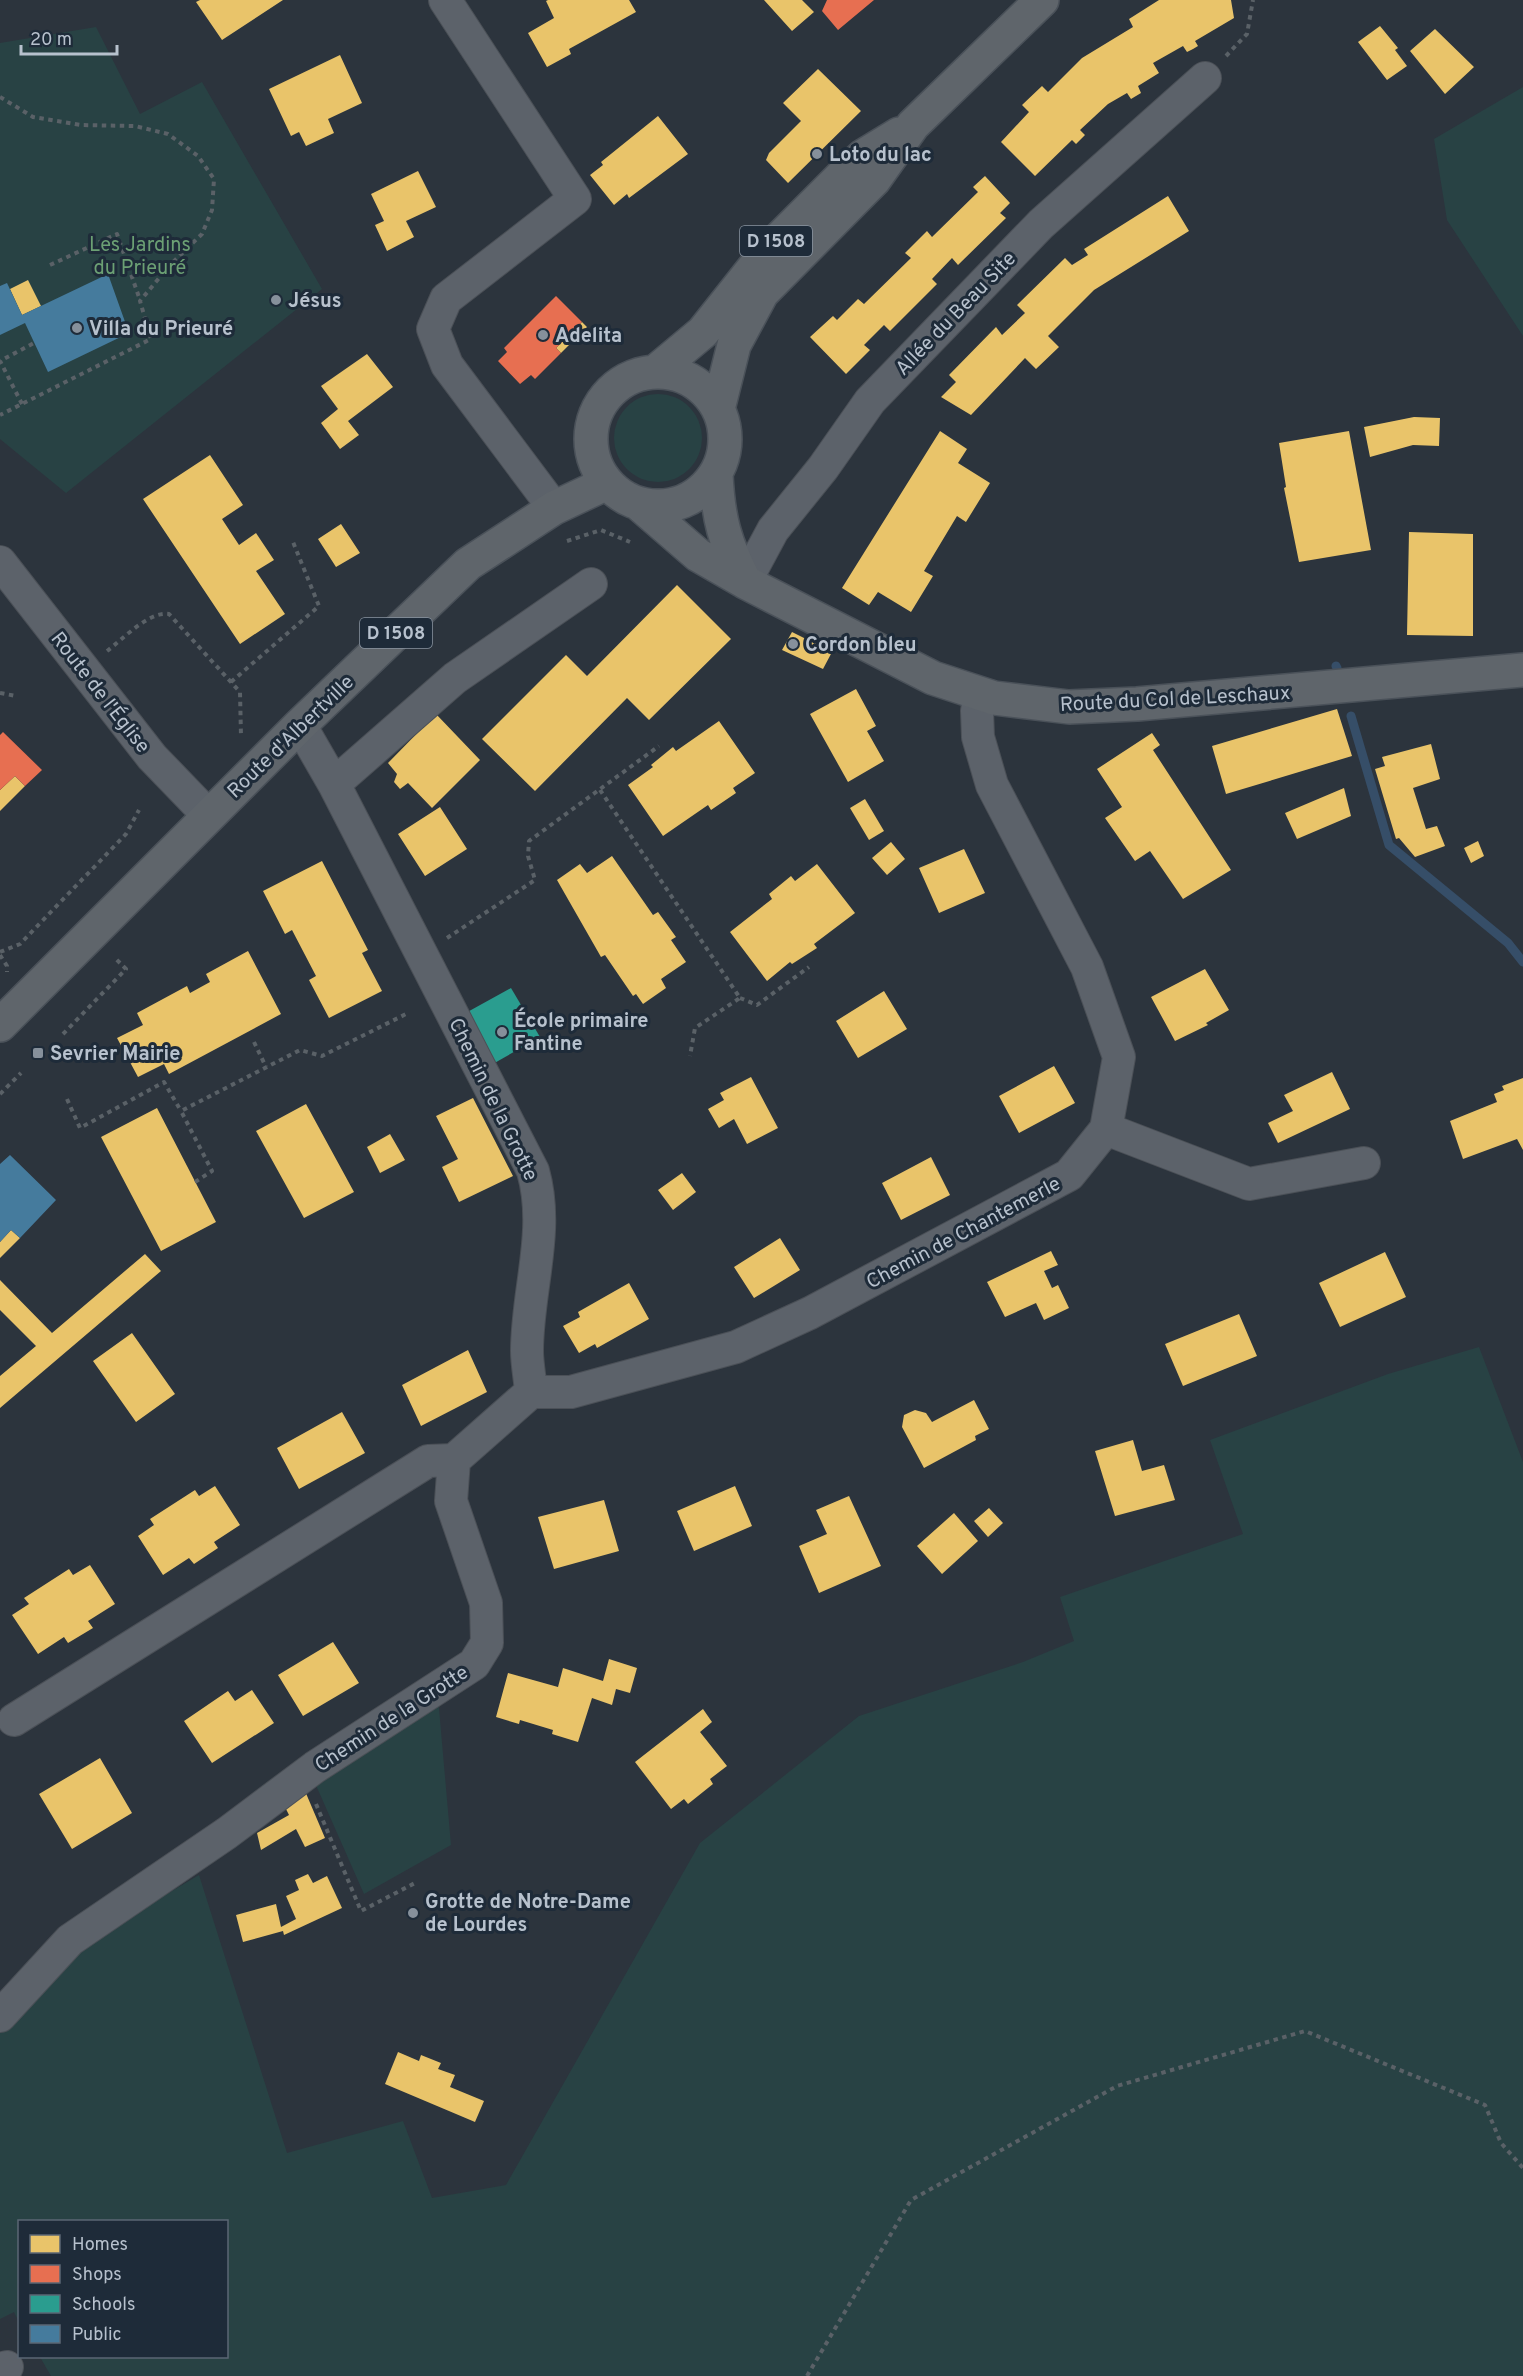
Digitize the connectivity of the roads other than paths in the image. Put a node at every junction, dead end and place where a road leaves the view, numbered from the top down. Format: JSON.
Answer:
{"nodes":[{"id":1,"x":445,"y":0,"type":"edge"},
{"id":2,"x":1042,"y":0,"type":"edge"},
{"id":3,"x":1205,"y":78,"type":"road end"},
{"id":4,"x":913,"y":125,"type":"junction"},
{"id":5,"x":655,"y":372,"type":"junction"},
{"id":6,"x":718,"y":409,"type":"junction"},
{"id":7,"x":716,"y":474,"type":"junction"},
{"id":8,"x":607,"y":483,"type":"junction"},
{"id":9,"x":639,"y":504,"type":"junction"},
{"id":10,"x":554,"y":508,"type":"junction"},
{"id":11,"x":0,"y":562,"type":"edge"},
{"id":12,"x":745,"y":582,"type":"junction"},
{"id":13,"x":591,"y":585,"type":"dead end"},
{"id":14,"x":1523,"y":670,"type":"edge"},
{"id":15,"x":980,"y":695,"type":"junction"},
{"id":16,"x":300,"y":725,"type":"junction"},
{"id":17,"x":334,"y":784,"type":"junction"},
{"id":18,"x":208,"y":816,"type":"junction"},
{"id":19,"x":0,"y":1025,"type":"edge"},
{"id":20,"x":1106,"y":1129,"type":"junction"},
{"id":21,"x":1364,"y":1162,"type":"dead end"},
{"id":22,"x":531,"y":1392,"type":"junction"},
{"id":23,"x":454,"y":1460,"type":"junction"},
{"id":24,"x":14,"y":1720,"type":"dead end"},
{"id":25,"x":0,"y":2016,"type":"edge"}],
"edges":[{"from":1,"to":10,"type":"street"},
{"from":2,"to":4,"type":"main road","number":"D 1508"},
{"from":3,"to":12,"type":"street","name":"Allée du Beau Site"},
{"from":4,"to":5,"type":"main road","number":"D 1508"},
{"from":4,"to":6,"type":"main road","number":"D 1508"},
{"from":5,"to":6,"type":"main road"},
{"from":5,"to":8,"type":"main road"},
{"from":6,"to":7,"type":"main road"},
{"from":7,"to":9,"type":"main road"},
{"from":7,"to":12,"type":"main road"},
{"from":8,"to":9,"type":"main road"},
{"from":8,"to":10,"type":"main road","name":"Route d'Albertville","number":"D 1508"},
{"from":9,"to":12,"type":"main road","name":"Route du Col de Leschaux"},
{"from":10,"to":16,"type":"main road","name":"Route d'Albertville","number":"D 1508"},
{"from":11,"to":18,"type":"street","name":"Route de l'Église"},
{"from":12,"to":15,"type":"main road","name":"Route du Col de Leschaux"},
{"from":13,"to":17,"type":"street"},
{"from":14,"to":15,"type":"main road","name":"Route du Col de Leschaux"},
{"from":15,"to":20,"type":"street","name":"Chemin de Chantemerle"},
{"from":16,"to":17,"type":"street","name":"Chemin de la Grotte"},
{"from":16,"to":18,"type":"main road","name":"Route d'Albertville","number":"D 1508"},
{"from":17,"to":22,"type":"street","name":"Chemin de la Grotte"},
{"from":18,"to":19,"type":"main road","name":"Route d'Albertville","number":"D 1508"},
{"from":20,"to":21,"type":"street"},
{"from":20,"to":22,"type":"street","name":"Chemin de Chantemerle"},
{"from":22,"to":23,"type":"street"},
{"from":23,"to":24,"type":"street"},
{"from":23,"to":25,"type":"street","name":"Chemin de la Grotte"}]}
